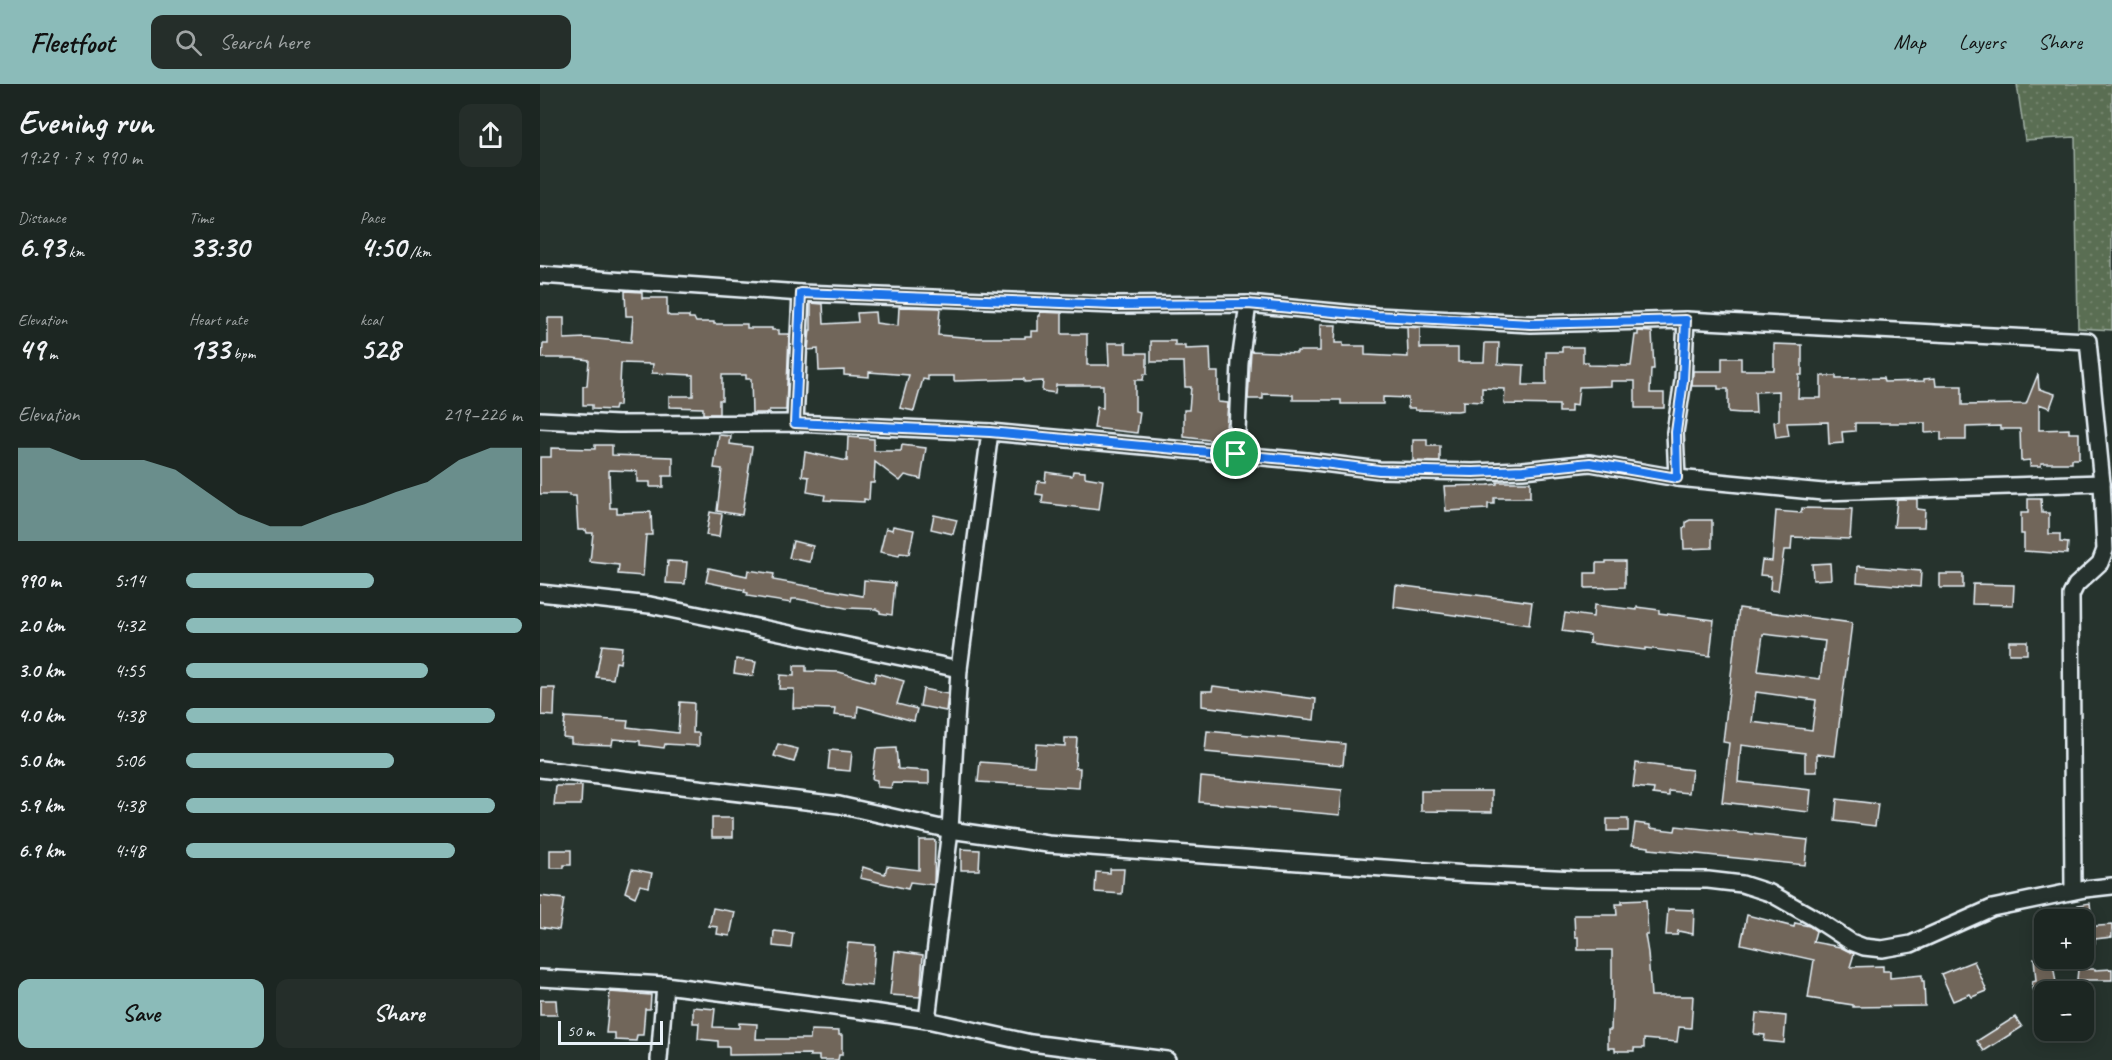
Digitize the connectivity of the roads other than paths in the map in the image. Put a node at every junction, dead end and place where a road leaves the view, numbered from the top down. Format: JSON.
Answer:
{"nodes":[{"id":1,"x":540,"y":275,"type":"edge"},
{"id":2,"x":801,"y":293,"type":"junction"},
{"id":3,"x":1248,"y":304,"type":"junction"},
{"id":4,"x":1686,"y":320,"type":"junction"},
{"id":5,"x":540,"y":420,"type":"edge"},
{"id":6,"x":795,"y":423,"type":"junction"},
{"id":7,"x":990,"y":432,"type":"junction"},
{"id":8,"x":1236,"y":454,"type":"junction"},
{"id":9,"x":1677,"y":478,"type":"junction"},
{"id":10,"x":2102,"y":483,"type":"junction"},
{"id":11,"x":540,"y":593,"type":"edge"},
{"id":12,"x":959,"y":669,"type":"junction"},
{"id":13,"x":540,"y":769,"type":"edge"},
{"id":14,"x":950,"y":830,"type":"junction"},
{"id":15,"x":2112,"y":886,"type":"edge"},
{"id":16,"x":2073,"y":891,"type":"junction"},
{"id":17,"x":540,"y":978,"type":"edge"},
{"id":18,"x":665,"y":985,"type":"junction"},
{"id":19,"x":927,"y":1020,"type":"junction"},
{"id":20,"x":659,"y":1060,"type":"edge"},
{"id":21,"x":1167,"y":1060,"type":"edge"}],
"edges":[{"from":1,"to":2,"type":"street"},
{"from":2,"to":3,"type":"street"},
{"from":2,"to":6,"type":"street"},
{"from":3,"to":4,"type":"street"},
{"from":3,"to":8,"type":"street"},
{"from":4,"to":9,"type":"street"},
{"from":4,"to":10,"type":"street"},
{"from":5,"to":6,"type":"street"},
{"from":6,"to":7,"type":"street"},
{"from":7,"to":8,"type":"street"},
{"from":7,"to":12,"type":"street"},
{"from":8,"to":9,"type":"street"},
{"from":9,"to":10,"type":"street"},
{"from":10,"to":16,"type":"street"},
{"from":11,"to":12,"type":"street"},
{"from":12,"to":14,"type":"street"},
{"from":13,"to":14,"type":"street"},
{"from":14,"to":16,"type":"street"},
{"from":14,"to":19,"type":"street"},
{"from":15,"to":16,"type":"street"},
{"from":17,"to":18,"type":"street"},
{"from":18,"to":19,"type":"street"},
{"from":18,"to":20,"type":"street"},
{"from":19,"to":21,"type":"street"}]}
